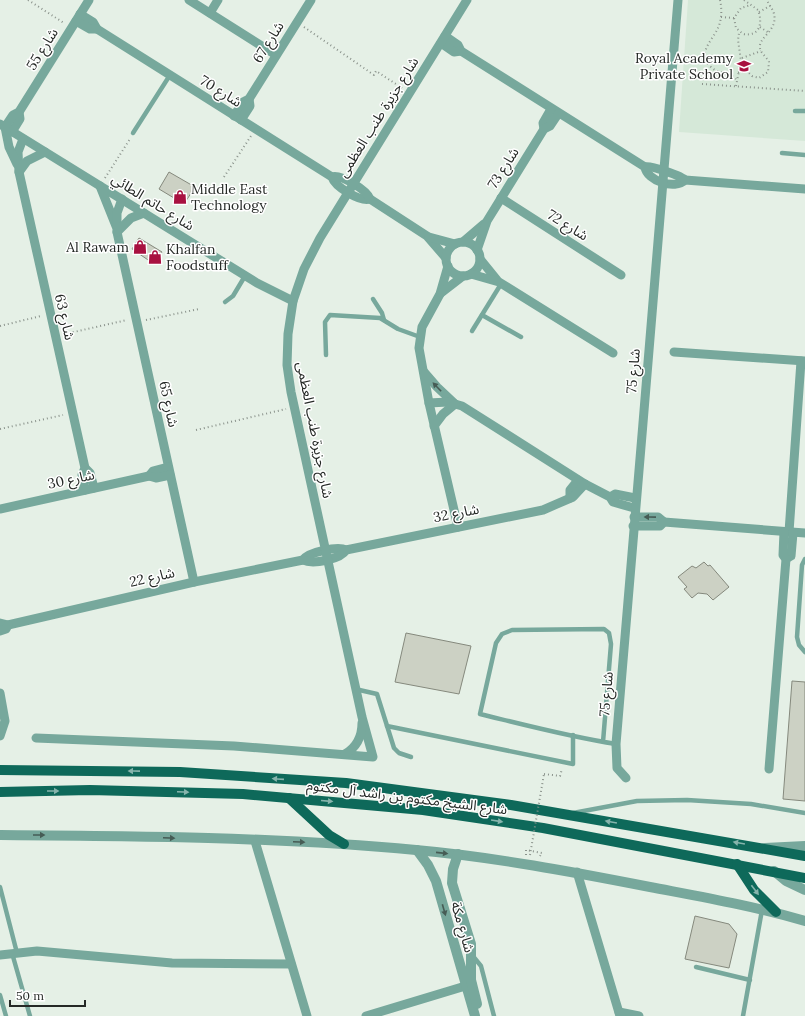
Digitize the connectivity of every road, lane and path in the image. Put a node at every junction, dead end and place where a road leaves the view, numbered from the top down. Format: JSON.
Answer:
{"nodes":[{"id":1,"x":28,"y":0,"type":"edge"},
{"id":2,"x":89,"y":0,"type":"edge"},
{"id":3,"x":189,"y":0,"type":"edge"},
{"id":4,"x":218,"y":0,"type":"edge"},
{"id":5,"x":311,"y":0,"type":"edge"},
{"id":6,"x":467,"y":0,"type":"edge"},
{"id":7,"x":678,"y":0,"type":"edge"},
{"id":8,"x":720,"y":0,"type":"edge"},
{"id":9,"x":744,"y":0,"type":"edge"},
{"id":10,"x":767,"y":0,"type":"edge"},
{"id":11,"x":751,"y":5,"type":"junction"},
{"id":12,"x":770,"y":6,"type":"junction"},
{"id":13,"x":759,"y":12,"type":"junction"},
{"id":14,"x":210,"y":13,"type":"junction"},
{"id":15,"x":721,"y":16,"type":"junction"},
{"id":16,"x":734,"y":18,"type":"junction"},
{"id":17,"x":76,"y":21,"type":"junction"},
{"id":18,"x":297,"y":23,"type":"junction"},
{"id":19,"x":760,"y":27,"type":"junction"},
{"id":20,"x":739,"y":32,"type":"junction"},
{"id":21,"x":769,"y":33,"type":"junction"},
{"id":22,"x":443,"y":39,"type":"junction"},
{"id":23,"x":761,"y":51,"type":"junction"},
{"id":24,"x":276,"y":55,"type":"junction"},
{"id":25,"x":742,"y":58,"type":"junction"},
{"id":26,"x":738,"y":72,"type":"junction"},
{"id":27,"x":170,"y":75,"type":"junction"},
{"id":28,"x":736,"y":79,"type":"junction"},
{"id":29,"x":702,"y":84,"type":"dead end"},
{"id":30,"x":736,"y":86,"type":"junction"},
{"id":31,"x":805,"y":91,"type":"edge"},
{"id":32,"x":409,"y":93,"type":"junction"},
{"id":33,"x":555,"y":111,"type":"junction"},
{"id":34,"x":795,"y":111,"type":"dead end"},
{"id":35,"x":805,"y":111,"type":"edge"},
{"id":36,"x":238,"y":118,"type":"junction"},
{"id":37,"x":6,"y":128,"type":"edge"},
{"id":38,"x":255,"y":129,"type":"junction"},
{"id":39,"x":134,"y":133,"type":"joint"},
{"id":40,"x":23,"y":139,"type":"junction"},
{"id":41,"x":45,"y":152,"type":"junction"},
{"id":42,"x":782,"y":153,"type":"dead end"},
{"id":43,"x":805,"y":155,"type":"edge"},
{"id":44,"x":645,"y":167,"type":"junction"},
{"id":45,"x":18,"y":169,"type":"junction"},
{"id":46,"x":665,"y":172,"type":"junction"},
{"id":47,"x":224,"y":176,"type":"dead end"},
{"id":48,"x":684,"y":180,"type":"junction"},
{"id":49,"x":664,"y":183,"type":"junction"},
{"id":50,"x":100,"y":186,"type":"junction"},
{"id":51,"x":351,"y":188,"type":"junction"},
{"id":52,"x":805,"y":189,"type":"edge"},
{"id":53,"x":501,"y":198,"type":"junction"},
{"id":54,"x":122,"y":200,"type":"junction"},
{"id":55,"x":144,"y":213,"type":"junction"},
{"id":56,"x":486,"y":221,"type":"junction"},
{"id":57,"x":117,"y":229,"type":"junction"},
{"id":58,"x":426,"y":236,"type":"junction"},
{"id":59,"x":459,"y":243,"type":"junction"},
{"id":60,"x":478,"y":254,"type":"junction"},
{"id":61,"x":447,"y":262,"type":"junction"},
{"id":62,"x":467,"y":275,"type":"junction"},
{"id":63,"x":621,"y":275,"type":"dead end"},
{"id":64,"x":245,"y":276,"type":"junction"},
{"id":65,"x":500,"y":283,"type":"junction"},
{"id":66,"x":440,"y":294,"type":"junction"},
{"id":67,"x":373,"y":299,"type":"dead end"},
{"id":68,"x":293,"y":301,"type":"junction"},
{"id":69,"x":225,"y":302,"type":"dead end"},
{"id":70,"x":199,"y":309,"type":"dead end"},
{"id":71,"x":50,"y":314,"type":"junction"},
{"id":72,"x":482,"y":315,"type":"junction"},
{"id":73,"x":136,"y":320,"type":"junction"},
{"id":74,"x":384,"y":320,"type":"junction"},
{"id":75,"x":0,"y":326,"type":"edge"},
{"id":76,"x":472,"y":331,"type":"dead end"},
{"id":77,"x":55,"y":336,"type":"junction"},
{"id":78,"x":521,"y":337,"type":"dead end"},
{"id":79,"x":420,"y":338,"type":"junction"},
{"id":80,"x":674,"y":352,"type":"dead end"},
{"id":81,"x":613,"y":353,"type":"dead end"},
{"id":82,"x":326,"y":355,"type":"dead end"},
{"id":83,"x":803,"y":361,"type":"edge"},
{"id":84,"x":422,"y":368,"type":"junction"},
{"id":85,"x":429,"y":403,"type":"junction"},
{"id":86,"x":455,"y":404,"type":"junction"},
{"id":87,"x":294,"y":407,"type":"junction"},
{"id":88,"x":72,"y":412,"type":"junction"},
{"id":89,"x":434,"y":426,"type":"junction"},
{"id":90,"x":0,"y":429,"type":"edge"},
{"id":91,"x":196,"y":430,"type":"dead end"},
{"id":92,"x":169,"y":471,"type":"junction"},
{"id":93,"x":581,"y":482,"type":"junction"},
{"id":94,"x":89,"y":489,"type":"junction"},
{"id":95,"x":610,"y":497,"type":"junction"},
{"id":96,"x":635,"y":498,"type":"junction"},
{"id":97,"x":0,"y":509,"type":"edge"},
{"id":98,"x":634,"y":517,"type":"junction"},
{"id":99,"x":458,"y":527,"type":"junction"},
{"id":100,"x":788,"y":532,"type":"junction"},
{"id":101,"x":805,"y":533,"type":"edge"},
{"id":102,"x":325,"y":555,"type":"junction"},
{"id":103,"x":805,"y":559,"type":"edge"},
{"id":104,"x":194,"y":582,"type":"junction"},
{"id":105,"x":4,"y":624,"type":"edge"},
{"id":106,"x":0,"y":631,"type":"edge"},
{"id":107,"x":805,"y":652,"type":"edge"},
{"id":108,"x":355,"y":689,"type":"junction"},
{"id":109,"x":0,"y":693,"type":"edge"},
{"id":110,"x":362,"y":717,"type":"junction"},
{"id":111,"x":387,"y":726,"type":"junction"},
{"id":112,"x":573,"y":735,"type":"junction"},
{"id":113,"x":0,"y":736,"type":"edge"},
{"id":114,"x":36,"y":738,"type":"dead end"},
{"id":115,"x":603,"y":742,"type":"junction"},
{"id":116,"x":616,"y":744,"type":"junction"},
{"id":117,"x":345,"y":754,"type":"junction"},
{"id":118,"x":411,"y":757,"type":"dead end"},
{"id":119,"x":769,"y":769,"type":"dead end"},
{"id":120,"x":0,"y":770,"type":"edge"},
{"id":121,"x":560,"y":776,"type":"dead end"},
{"id":122,"x":626,"y":778,"type":"dead end"},
{"id":123,"x":0,"y":792,"type":"edge"},
{"id":124,"x":289,"y":798,"type":"junction"},
{"id":125,"x":805,"y":813,"type":"edge"},
{"id":126,"x":566,"y":814,"type":"junction"},
{"id":127,"x":0,"y":835,"type":"edge"},
{"id":128,"x":255,"y":841,"type":"junction"},
{"id":129,"x":344,"y":844,"type":"junction"},
{"id":130,"x":805,"y":846,"type":"edge"},
{"id":131,"x":764,"y":848,"type":"junction"},
{"id":132,"x":417,"y":850,"type":"junction"},
{"id":133,"x":526,"y":850,"type":"dead end"},
{"id":134,"x":458,"y":854,"type":"junction"},
{"id":135,"x":805,"y":856,"type":"edge"},
{"id":136,"x":737,"y":864,"type":"junction"},
{"id":137,"x":774,"y":871,"type":"junction"},
{"id":138,"x":577,"y":872,"type":"junction"},
{"id":139,"x":805,"y":878,"type":"edge"},
{"id":140,"x":0,"y":887,"type":"edge"},
{"id":141,"x":805,"y":890,"type":"edge"},
{"id":142,"x":762,"y":909,"type":"junction"},
{"id":143,"x":776,"y":912,"type":"junction"},
{"id":144,"x":805,"y":921,"type":"edge"},
{"id":145,"x":14,"y":953,"type":"junction"},
{"id":146,"x":472,"y":955,"type":"junction"},
{"id":147,"x":0,"y":956,"type":"edge"},
{"id":148,"x":291,"y":964,"type":"junction"},
{"id":149,"x":696,"y":967,"type":"dead end"},
{"id":150,"x":750,"y":980,"type":"junction"},
{"id":151,"x":469,"y":985,"type":"junction"},
{"id":152,"x":0,"y":995,"type":"edge"},
{"id":153,"x":620,"y":1014,"type":"edge"},
{"id":154,"x":6,"y":1016,"type":"edge"},
{"id":155,"x":30,"y":1016,"type":"edge"},
{"id":156,"x":307,"y":1016,"type":"edge"},
{"id":157,"x":366,"y":1016,"type":"edge"},
{"id":158,"x":475,"y":1016,"type":"edge"},
{"id":159,"x":478,"y":1016,"type":"edge"},
{"id":160,"x":494,"y":1016,"type":"edge"},
{"id":161,"x":639,"y":1016,"type":"edge"},
{"id":162,"x":742,"y":1016,"type":"edge"}],
"edges":[{"from":1,"to":17,"type":"path"},
{"from":2,"to":17,"type":"street","name":"شارع 55"},
{"from":3,"to":14,"type":"street"},
{"from":4,"to":14,"type":"street"},
{"from":5,"to":18,"type":"street","name":"شارع 67"},
{"from":6,"to":22,"type":"street","name":"شارع جزيرة طنب العظمى"},
{"from":7,"to":46,"type":"street","name":"شارع 75"},
{"from":8,"to":15,"type":"path"},
{"from":9,"to":11,"type":"path"},
{"from":10,"to":12,"type":"path"},
{"from":11,"to":13,"type":"path"},
{"from":11,"to":16,"type":"path"},
{"from":12,"to":13,"type":"path"},
{"from":12,"to":21,"type":"path"},
{"from":13,"to":19,"type":"path"},
{"from":14,"to":24,"type":"street"},
{"from":15,"to":16,"type":"path"},
{"from":15,"to":28,"type":"path"},
{"from":16,"to":20,"type":"path"},
{"from":17,"to":27,"type":"street","name":"شارع 70"},
{"from":17,"to":37,"type":"street","name":"شارع 55"},
{"from":18,"to":24,"type":"street","name":"شارع 67"},
{"from":18,"to":32,"type":"path"},
{"from":19,"to":20,"type":"path"},
{"from":19,"to":21,"type":"path"},
{"from":20,"to":25,"type":"path"},
{"from":21,"to":23,"type":"path"},
{"from":22,"to":32,"type":"street","name":"شارع جزيرة طنب العظمى"},
{"from":22,"to":33,"type":"street"},
{"from":23,"to":25,"type":"path"},
{"from":23,"to":26,"type":"path"},
{"from":24,"to":36,"type":"street","name":"شارع 67"},
{"from":25,"to":26,"type":"path"},
{"from":26,"to":28,"type":"path"},
{"from":27,"to":36,"type":"street","name":"شارع 70"},
{"from":27,"to":39,"type":"lane"},
{"from":28,"to":30,"type":"path"},
{"from":29,"to":30,"type":"path"},
{"from":30,"to":31,"type":"path"},
{"from":32,"to":51,"type":"street","name":"شارع جزيرة طنب العظمى"},
{"from":33,"to":44,"type":"street"},
{"from":33,"to":53,"type":"street","name":"شارع 73"},
{"from":34,"to":35,"type":"lane"},
{"from":36,"to":38,"type":"street","name":"شارع 70"},
{"from":37,"to":40,"type":"street","name":"شارع حاتم الطائي"},
{"from":37,"to":45,"type":"street","name":"شارع 63"},
{"from":38,"to":47,"type":"path"},
{"from":38,"to":51,"type":"street","name":"شارع 70"},
{"from":39,"to":50,"type":"path"},
{"from":40,"to":41,"type":"street","name":"شارع حاتم الطائي"},
{"from":40,"to":45,"type":"street","name":"شارع 63"},
{"from":41,"to":45,"type":"street"},
{"from":41,"to":50,"type":"street","name":"شارع حاتم الطائي"},
{"from":42,"to":43,"type":"lane"},
{"from":44,"to":46,"type":"street"},
{"from":44,"to":49,"type":"street"},
{"from":45,"to":71,"type":"street","name":"شارع 63"},
{"from":46,"to":48,"type":"street"},
{"from":46,"to":49,"type":"street","name":"شارع 75"},
{"from":48,"to":49,"type":"street"},
{"from":48,"to":52,"type":"street"},
{"from":49,"to":96,"type":"street","name":"شارع 75"},
{"from":50,"to":54,"type":"street","name":"شارع حاتم الطائي"},
{"from":50,"to":57,"type":"street","name":"شارع 65"},
{"from":51,"to":58,"type":"street","name":"شارع 70"},
{"from":51,"to":68,"type":"street","name":"شارع جزيرة طنب العظمى"},
{"from":53,"to":56,"type":"street","name":"شارع 73"},
{"from":53,"to":63,"type":"street","name":"شارع 72"},
{"from":54,"to":55,"type":"street","name":"شارع حاتم الطائي"},
{"from":54,"to":57,"type":"street","name":"شارع 65"},
{"from":55,"to":57,"type":"street"},
{"from":55,"to":64,"type":"street","name":"شارع حاتم الطائي"},
{"from":56,"to":59,"type":"street","name":"شارع 73"},
{"from":56,"to":60,"type":"street","name":"شارع 73"},
{"from":57,"to":73,"type":"street","name":"شارع 65"},
{"from":58,"to":59,"type":"street","name":"شارع 70"},
{"from":58,"to":61,"type":"street","name":"شارع 70"},
{"from":59,"to":60,"type":"street"},
{"from":59,"to":61,"type":"street"},
{"from":60,"to":62,"type":"street"},
{"from":60,"to":65,"type":"street"},
{"from":61,"to":62,"type":"street"},
{"from":61,"to":66,"type":"street"},
{"from":62,"to":65,"type":"street"},
{"from":62,"to":66,"type":"street"},
{"from":64,"to":68,"type":"street","name":"شارع حاتم الطائي"},
{"from":64,"to":69,"type":"lane"},
{"from":65,"to":72,"type":"lane"},
{"from":65,"to":81,"type":"street"},
{"from":66,"to":79,"type":"street"},
{"from":67,"to":74,"type":"lane"},
{"from":68,"to":87,"type":"street","name":"شارع جزيرة طنب العظمى"},
{"from":70,"to":73,"type":"path"},
{"from":71,"to":75,"type":"path"},
{"from":71,"to":77,"type":"street","name":"شارع 63"},
{"from":72,"to":76,"type":"lane"},
{"from":72,"to":78,"type":"lane"},
{"from":73,"to":77,"type":"path"},
{"from":73,"to":92,"type":"street","name":"شارع 65"},
{"from":74,"to":79,"type":"lane"},
{"from":74,"to":82,"type":"lane"},
{"from":77,"to":88,"type":"street","name":"شارع 63"},
{"from":79,"to":84,"type":"street"},
{"from":80,"to":83,"type":"street"},
{"from":83,"to":100,"type":"street"},
{"from":84,"to":85,"type":"street"},
{"from":86,"to":84,"type":"street","one_way":true},
{"from":85,"to":86,"type":"street"},
{"from":85,"to":89,"type":"street"},
{"from":86,"to":89,"type":"street"},
{"from":86,"to":93,"type":"street"},
{"from":87,"to":91,"type":"path"},
{"from":87,"to":102,"type":"street","name":"شارع جزيرة طنب العظمى"},
{"from":88,"to":90,"type":"path"},
{"from":88,"to":94,"type":"street","name":"شارع 63"},
{"from":89,"to":99,"type":"street"},
{"from":92,"to":94,"type":"street","name":"شارع 30"},
{"from":92,"to":104,"type":"street","name":"شارع 65"},
{"from":93,"to":95,"type":"street"},
{"from":93,"to":99,"type":"street","name":"شارع 32"},
{"from":94,"to":97,"type":"street","name":"شارع 30"},
{"from":95,"to":96,"type":"street"},
{"from":95,"to":98,"type":"street"},
{"from":96,"to":98,"type":"street","name":"شارع 75"},
{"from":98,"to":100,"type":"street"},
{"from":98,"to":116,"type":"street","name":"شارع 75"},
{"from":99,"to":102,"type":"street","name":"شارع 32"},
{"from":100,"to":101,"type":"street"},
{"from":100,"to":119,"type":"street"},
{"from":102,"to":104,"type":"street","name":"شارع 22"},
{"from":102,"to":108,"type":"street","name":"شارع جزيرة طنب العظمى"},
{"from":103,"to":107,"type":"lane"},
{"from":104,"to":105,"type":"street","name":"شارع 22"},
{"from":105,"to":106,"type":"street","name":"شارع 22"},
{"from":108,"to":110,"type":"street","name":"شارع جزيرة طنب العظمى"},
{"from":108,"to":111,"type":"lane"},
{"from":109,"to":113,"type":"street"},
{"from":110,"to":117,"type":"street","name":"شارع جزيرة طنب العظمى"},
{"from":110,"to":117,"type":"street","name":"شارع جزيرة طنب العظمى"},
{"from":111,"to":112,"type":"lane"},
{"from":111,"to":118,"type":"lane"},
{"from":112,"to":115,"type":"lane"},
{"from":112,"to":115,"type":"lane"},
{"from":114,"to":117,"type":"street"},
{"from":115,"to":116,"type":"lane"},
{"from":116,"to":122,"type":"street","name":"شارع 75"},
{"from":126,"to":120,"type":"main road","name":"شارع الشيخ مكتوم بن راشد آل مكتوم","one_way":true},
{"from":121,"to":133,"type":"path","bridge":true},
{"from":123,"to":124,"type":"main road","name":"شارع الشيخ مكتوم بن راشد آل مكتوم","one_way":true},
{"from":124,"to":129,"type":"main road"},
{"from":124,"to":136,"type":"main road","name":"شارع الشيخ مكتوم بن راشد آل مكتوم","one_way":true},
{"from":125,"to":126,"type":"lane"},
{"from":131,"to":126,"type":"main road","name":"شارع الشيخ مكتوم بن راشد آل مكتوم","one_way":true},
{"from":127,"to":128,"type":"street","one_way":true},
{"from":128,"to":129,"type":"street","one_way":true},
{"from":128,"to":148,"type":"street"},
{"from":129,"to":132,"type":"street"},
{"from":130,"to":131,"type":"street"},
{"from":131,"to":135,"type":"main road","name":"شارع الشيخ مكتوم بن راشد آل مكتوم"},
{"from":132,"to":134,"type":"street","one_way":true},
{"from":132,"to":151,"type":"street","name":"شارع مكة","one_way":true},
{"from":134,"to":138,"type":"street"},
{"from":134,"to":146,"type":"street","name":"شارع مكة"},
{"from":136,"to":137,"type":"main road","name":"شارع الشيخ مكتوم بن راشد آل مكتوم"},
{"from":136,"to":143,"type":"main road","one_way":true},
{"from":137,"to":139,"type":"main road","name":"شارع الشيخ مكتوم بن راشد آل مكتوم"},
{"from":137,"to":141,"type":"street"},
{"from":138,"to":142,"type":"street"},
{"from":138,"to":153,"type":"street"},
{"from":140,"to":145,"type":"lane"},
{"from":142,"to":143,"type":"street"},
{"from":142,"to":150,"type":"lane"},
{"from":143,"to":144,"type":"street"},
{"from":145,"to":147,"type":"street"},
{"from":145,"to":148,"type":"street"},
{"from":145,"to":155,"type":"lane"},
{"from":146,"to":151,"type":"street","name":"شارع مكة"},
{"from":146,"to":160,"type":"lane"},
{"from":148,"to":156,"type":"street"},
{"from":149,"to":150,"type":"lane"},
{"from":150,"to":162,"type":"lane"},
{"from":151,"to":157,"type":"street"},
{"from":151,"to":158,"type":"street","name":"شارع مكة"},
{"from":151,"to":159,"type":"street","name":"شارع مكة"},
{"from":152,"to":154,"type":"lane"},
{"from":153,"to":161,"type":"street"}]}
